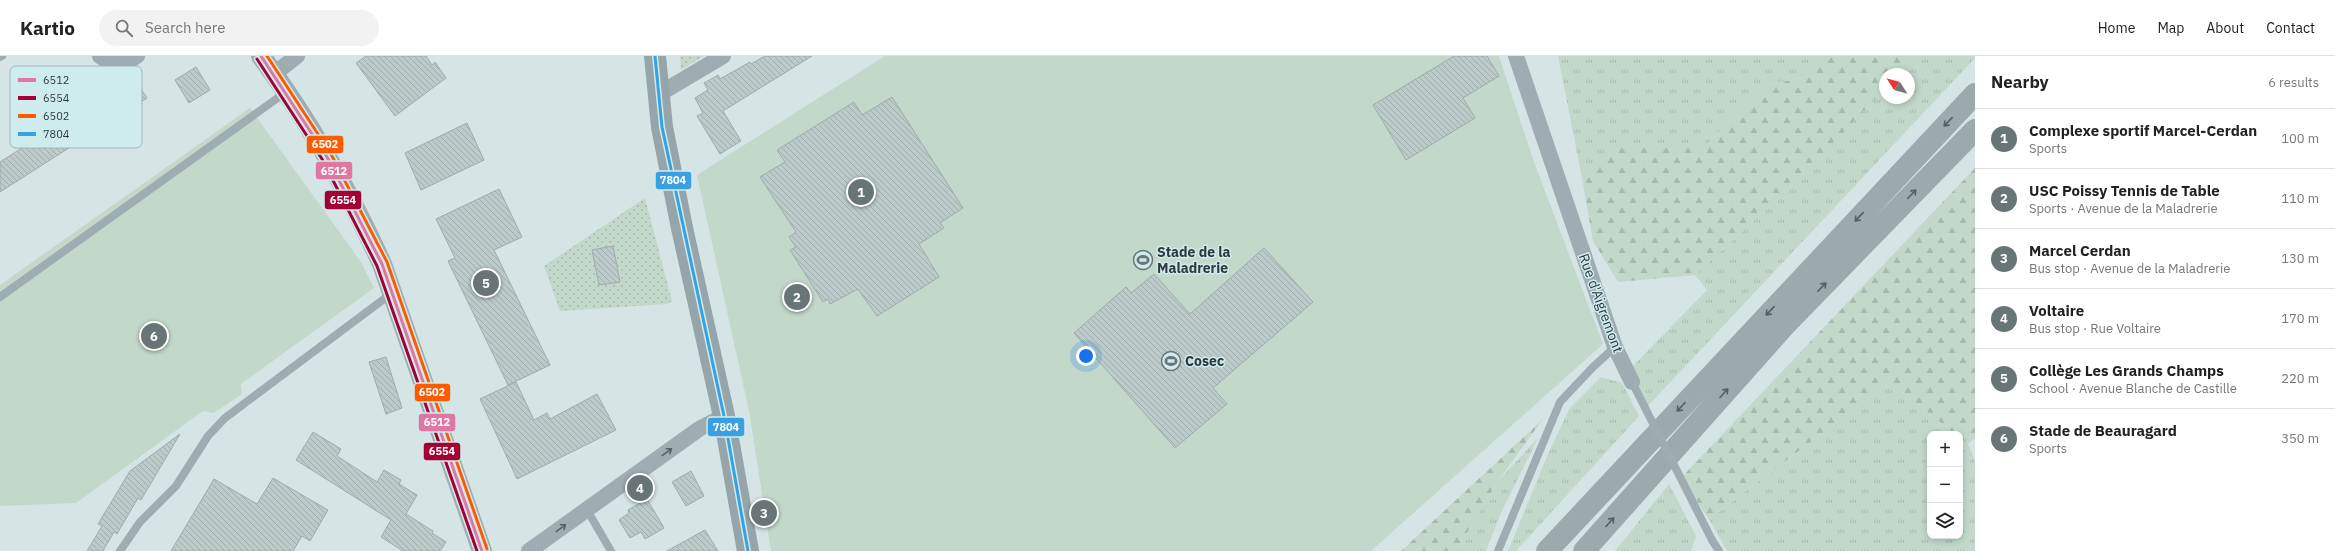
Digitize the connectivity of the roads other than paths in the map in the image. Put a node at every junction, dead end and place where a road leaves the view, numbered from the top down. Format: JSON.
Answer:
{"nodes":[{"id":1,"x":100,"y":56,"type":"edge"},
{"id":2,"x":137,"y":56,"type":"edge"},
{"id":3,"x":261,"y":56,"type":"edge"},
{"id":4,"x":297,"y":56,"type":"edge"},
{"id":5,"x":655,"y":56,"type":"edge"},
{"id":6,"x":723,"y":56,"type":"edge"},
{"id":7,"x":1516,"y":56,"type":"edge"},
{"id":8,"x":274,"y":74,"type":"junction"},
{"id":9,"x":286,"y":92,"type":"junction"},
{"id":10,"x":659,"y":94,"type":"junction"},
{"id":11,"x":1975,"y":94,"type":"edge"},
{"id":12,"x":1975,"y":130,"type":"edge"},
{"id":13,"x":393,"y":292,"type":"junction"},
{"id":14,"x":0,"y":296,"type":"edge"},
{"id":15,"x":1615,"y":347,"type":"junction"},
{"id":16,"x":1632,"y":382,"type":"joint"},
{"id":17,"x":724,"y":416,"type":"junction"},
{"id":18,"x":587,"y":510,"type":"junction"},
{"id":19,"x":120,"y":551,"type":"edge"},
{"id":20,"x":482,"y":551,"type":"edge"},
{"id":21,"x":529,"y":551,"type":"edge"},
{"id":22,"x":611,"y":551,"type":"edge"},
{"id":23,"x":748,"y":551,"type":"edge"},
{"id":24,"x":1498,"y":551,"type":"edge"},
{"id":25,"x":1547,"y":551,"type":"edge"},
{"id":26,"x":1584,"y":551,"type":"edge"},
{"id":27,"x":1718,"y":551,"type":"edge"}],
"edges":[{"from":1,"to":2,"type":"street"},
{"from":3,"to":8,"type":"street"},
{"from":4,"to":8,"type":"street"},
{"from":5,"to":10,"type":"main road"},
{"from":6,"to":10,"type":"street"},
{"from":7,"to":15,"type":"street","name":"Rue d'Aigremont"},
{"from":8,"to":9,"type":"street"},
{"from":9,"to":13,"type":"street"},
{"from":9,"to":14,"type":"lane"},
{"from":10,"to":17,"type":"main road"},
{"from":11,"to":25,"type":"highway","one_way":true},
{"from":26,"to":12,"type":"highway","one_way":true},
{"from":13,"to":19,"type":"lane"},
{"from":13,"to":20,"type":"street"},
{"from":15,"to":16,"type":"street","name":"Rue d'Aigremont"},
{"from":15,"to":24,"type":"lane"},
{"from":16,"to":27,"type":"lane","name":"Rue d'Aigremont","bridge":true},
{"from":18,"to":17,"type":"street","one_way":true},
{"from":17,"to":23,"type":"main road"},
{"from":21,"to":18,"type":"street","one_way":true},
{"from":18,"to":22,"type":"lane"}]}
